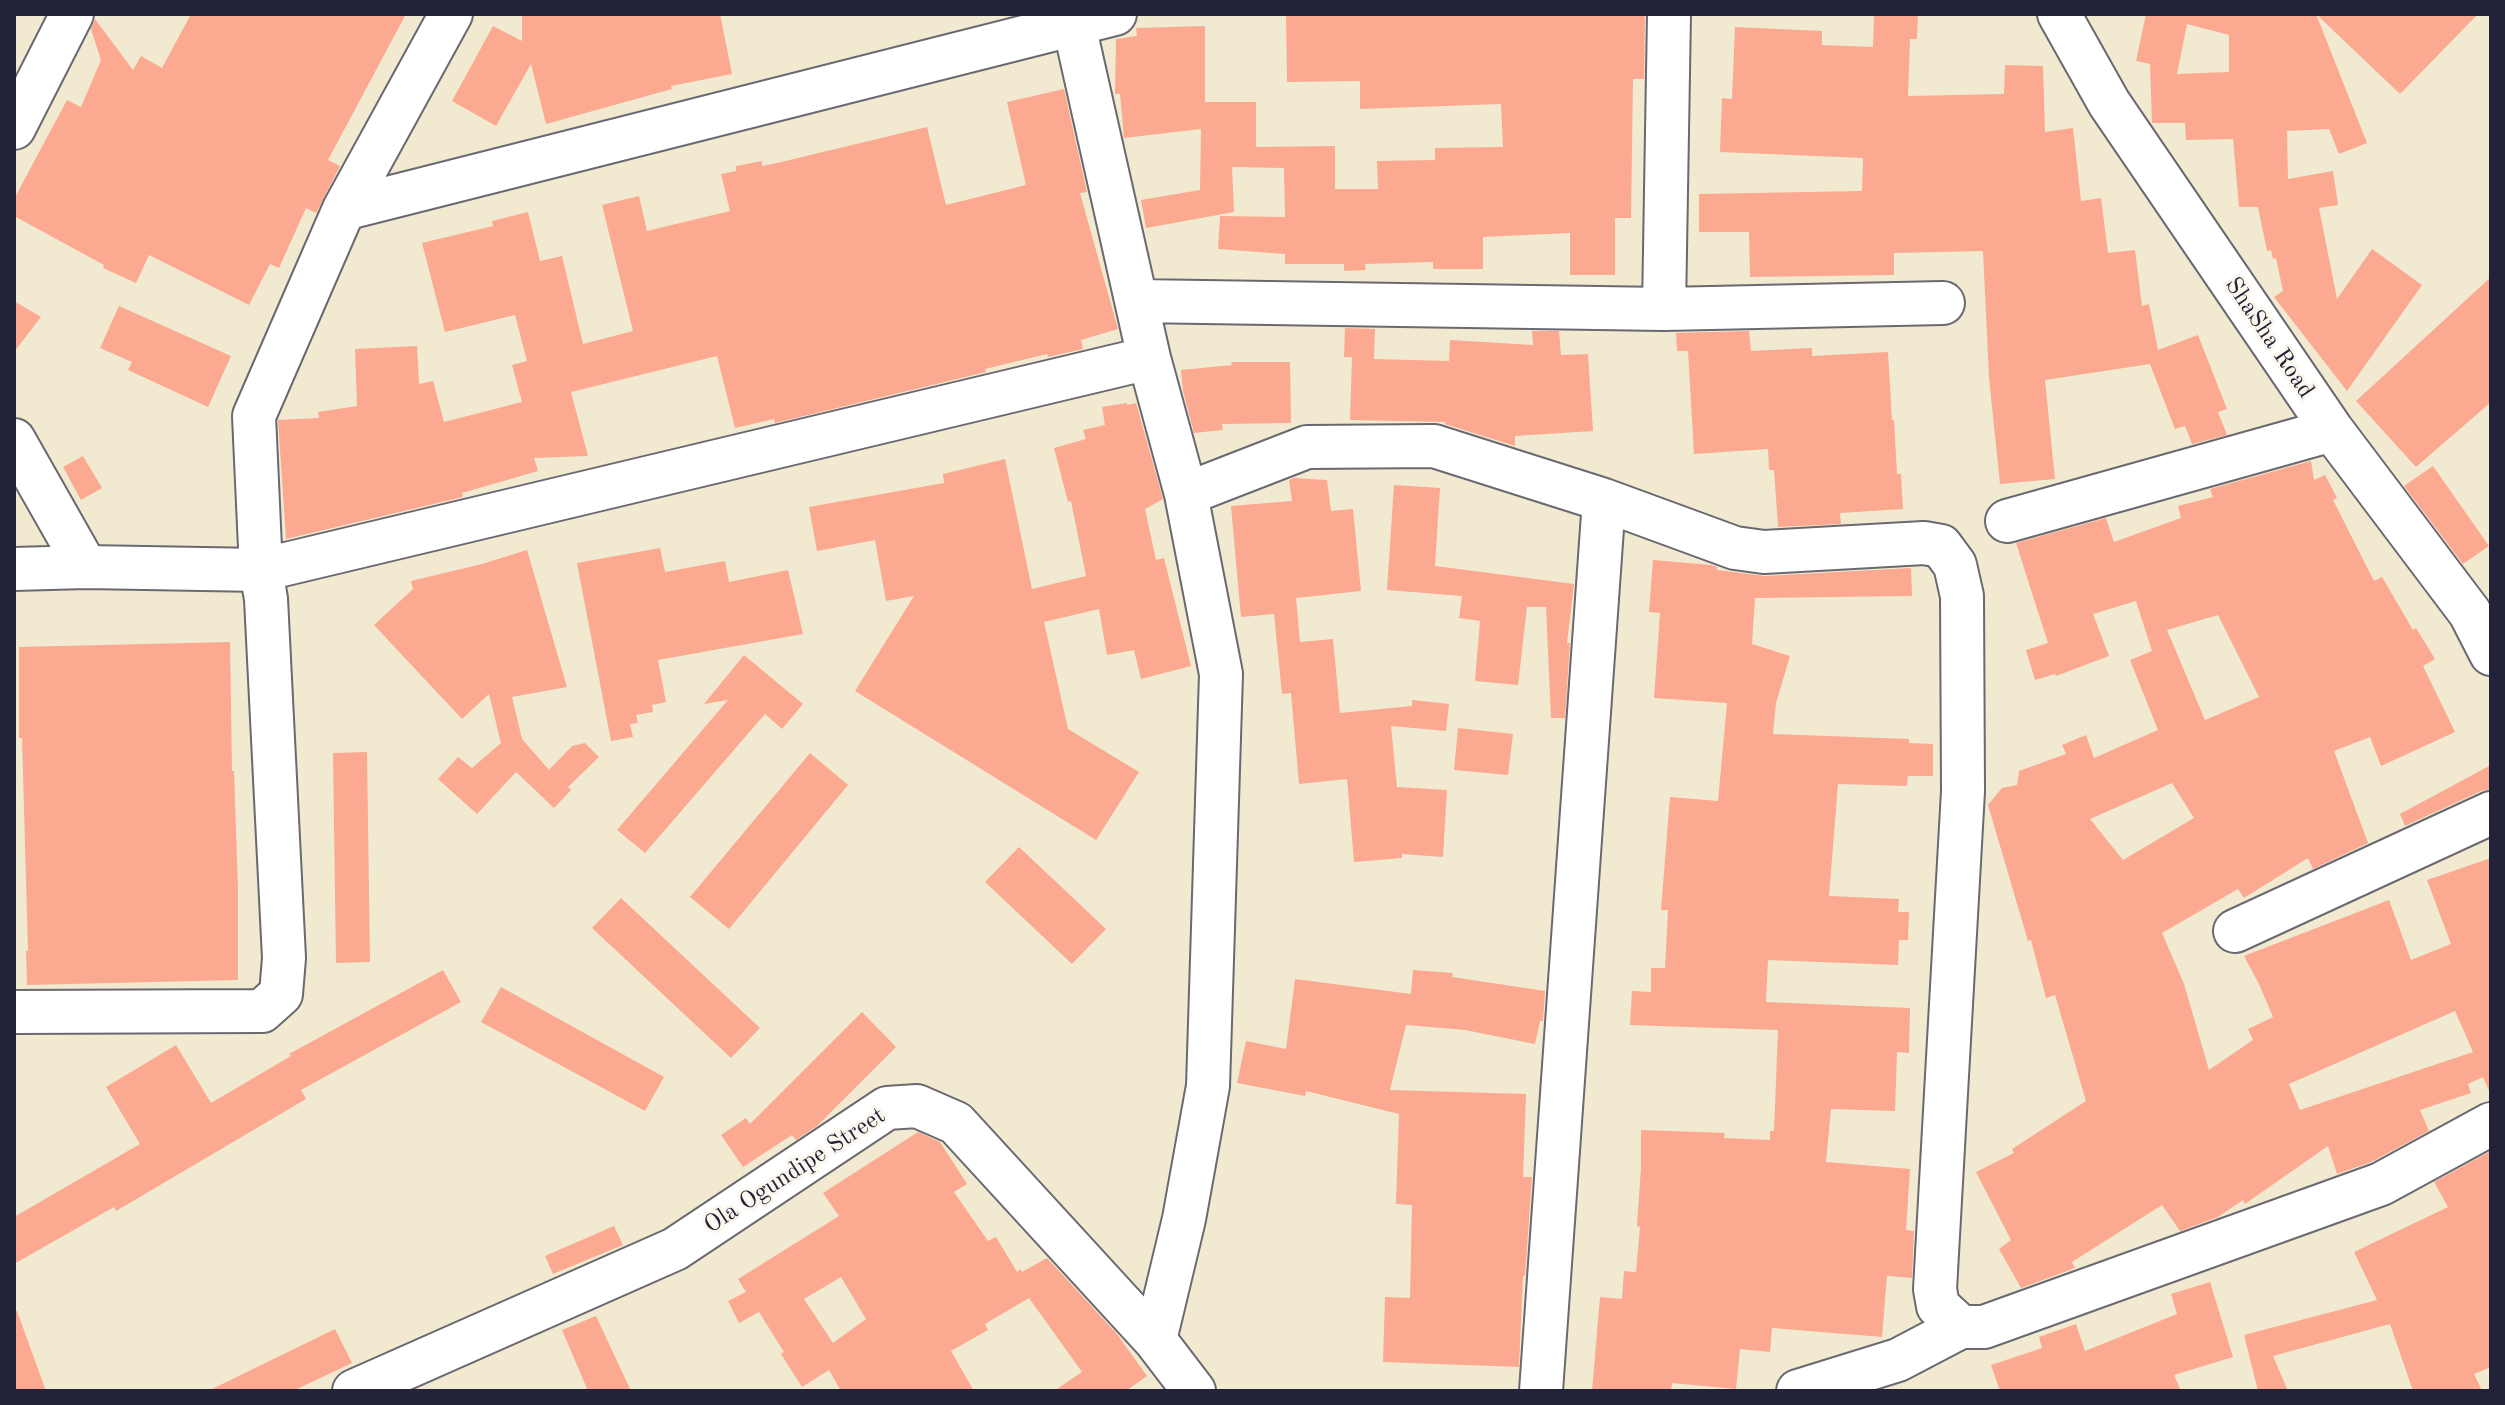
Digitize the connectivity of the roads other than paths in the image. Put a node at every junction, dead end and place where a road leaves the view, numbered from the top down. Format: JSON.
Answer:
{"nodes":[{"id":1,"x":72,"y":14,"type":"edge"},
{"id":2,"x":451,"y":14,"type":"edge"},
{"id":3,"x":1115,"y":14,"type":"edge"},
{"id":4,"x":1669,"y":14,"type":"edge"},
{"id":5,"x":2059,"y":14,"type":"edge"},
{"id":6,"x":1074,"y":25,"type":"junction"},
{"id":7,"x":14,"y":128,"type":"edge"},
{"id":8,"x":344,"y":209,"type":"junction"},
{"id":9,"x":1137,"y":301,"type":"junction"},
{"id":10,"x":1943,"y":303,"type":"dead end"},
{"id":11,"x":1664,"y":309,"type":"junction"},
{"id":12,"x":1149,"y":358,"type":"junction"},
{"id":13,"x":2332,"y":430,"type":"junction"},
{"id":14,"x":14,"y":440,"type":"edge"},
{"id":15,"x":1186,"y":494,"type":"junction"},
{"id":16,"x":1604,"y":500,"type":"junction"},
{"id":17,"x":2007,"y":521,"type":"dead end"},
{"id":18,"x":86,"y":567,"type":"junction"},
{"id":19,"x":14,"y":569,"type":"edge"},
{"id":20,"x":261,"y":570,"type":"junction"},
{"id":21,"x":2480,"y":605,"type":"edge"},
{"id":22,"x":2491,"y":654,"type":"edge"},
{"id":23,"x":2491,"y":813,"type":"edge"},
{"id":24,"x":2235,"y":931,"type":"dead end"},
{"id":25,"x":14,"y":1012,"type":"edge"},
{"id":26,"x":2491,"y":1124,"type":"edge"},
{"id":27,"x":1961,"y":1327,"type":"junction"},
{"id":28,"x":1155,"y":1340,"type":"junction"},
{"id":29,"x":354,"y":1391,"type":"edge"},
{"id":30,"x":1194,"y":1391,"type":"edge"},
{"id":31,"x":1541,"y":1391,"type":"edge"},
{"id":32,"x":1798,"y":1391,"type":"edge"}],
"edges":[{"from":1,"to":7,"type":"street"},
{"from":2,"to":8,"type":"street"},
{"from":3,"to":6,"type":"street"},
{"from":4,"to":11,"type":"street"},
{"from":5,"to":13,"type":"street","name":"ShaSha Road"},
{"from":6,"to":8,"type":"street"},
{"from":6,"to":9,"type":"street"},
{"from":8,"to":20,"type":"street"},
{"from":9,"to":11,"type":"street"},
{"from":9,"to":12,"type":"street"},
{"from":10,"to":11,"type":"street"},
{"from":12,"to":15,"type":"street"},
{"from":12,"to":20,"type":"street"},
{"from":13,"to":17,"type":"street"},
{"from":13,"to":21,"type":"street","name":"ShaSha Road"},
{"from":14,"to":18,"type":"street"},
{"from":15,"to":16,"type":"street"},
{"from":15,"to":28,"type":"street"},
{"from":16,"to":27,"type":"street"},
{"from":16,"to":31,"type":"street"},
{"from":18,"to":19,"type":"street"},
{"from":18,"to":20,"type":"street"},
{"from":20,"to":25,"type":"street"},
{"from":21,"to":22,"type":"street","name":"ShaSha Road"},
{"from":23,"to":24,"type":"street"},
{"from":26,"to":27,"type":"street"},
{"from":27,"to":32,"type":"street"},
{"from":28,"to":29,"type":"street","name":"Ola Ogundipe Street"},
{"from":28,"to":30,"type":"street","name":"Ola Ogundipe Street"}]}
